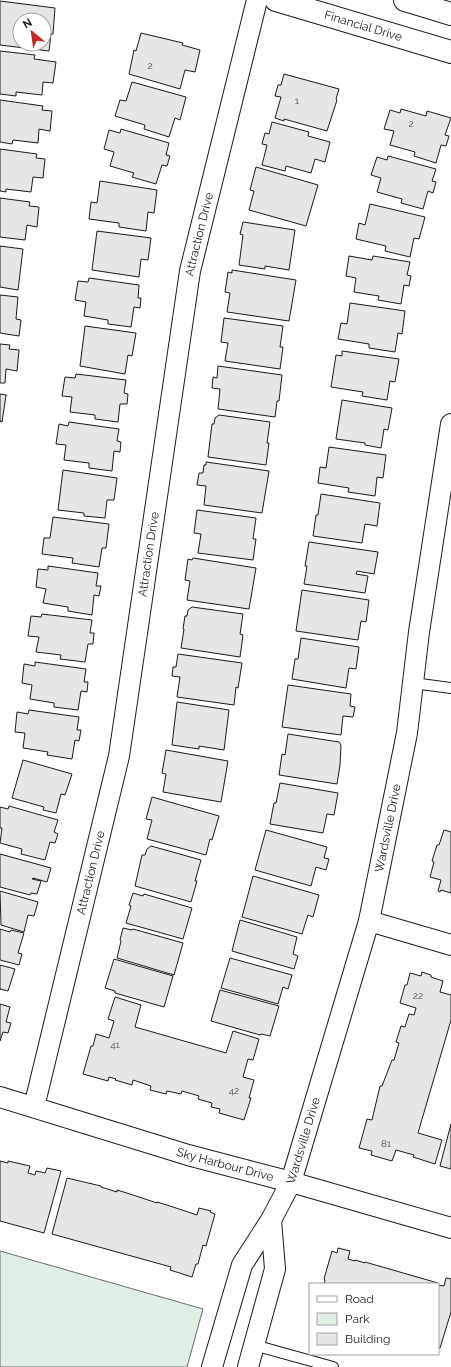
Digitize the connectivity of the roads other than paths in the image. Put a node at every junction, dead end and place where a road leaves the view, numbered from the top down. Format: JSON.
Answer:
{"nodes":[{"id":1,"x":257,"y":0,"type":"edge"},
{"id":2,"x":276,"y":0,"type":"edge"},
{"id":3,"x":405,"y":0,"type":"edge"},
{"id":4,"x":451,"y":14,"type":"edge"},
{"id":5,"x":451,"y":52,"type":"edge"},
{"id":6,"x":451,"y":424,"type":"edge"},
{"id":7,"x":413,"y":683,"type":"junction"},
{"id":8,"x":451,"y":688,"type":"edge"},
{"id":9,"x":369,"y":921,"type":"junction"},
{"id":10,"x":451,"y":945,"type":"edge"},
{"id":11,"x":0,"y":1097,"type":"edge"},
{"id":12,"x":34,"y":1107,"type":"junction"},
{"id":13,"x":291,"y":1182,"type":"junction"},
{"id":14,"x":271,"y":1220,"type":"junction"},
{"id":15,"x":451,"y":1228,"type":"edge"},
{"id":16,"x":254,"y":1345,"type":"junction"},
{"id":17,"x":212,"y":1367,"type":"edge"},
{"id":18,"x":248,"y":1367,"type":"edge"},
{"id":19,"x":333,"y":1367,"type":"edge"}],
"edges":[{"from":1,"to":12,"type":"street","name":"Attraction Drive"},
{"from":2,"to":5,"type":"street","name":"Financial Drive"},
{"from":3,"to":4,"type":"street"},
{"from":6,"to":7,"type":"street","name":"Wardsville Drive"},
{"from":7,"to":8,"type":"lane"},
{"from":7,"to":9,"type":"street","name":"Wardsville Drive"},
{"from":9,"to":10,"type":"street"},
{"from":9,"to":13,"type":"street","name":"Wardsville Drive"},
{"from":11,"to":12,"type":"street","name":"Sky Harbour Drive"},
{"from":12,"to":13,"type":"street","name":"Sky Harbour Drive"},
{"from":13,"to":14,"type":"street","name":"Wardsville Drive"},
{"from":13,"to":15,"type":"street","name":"Sky Harbour Drive"},
{"from":14,"to":16,"type":"street"},
{"from":14,"to":17,"type":"street","name":"Wardsville Drive"},
{"from":16,"to":18,"type":"street"},
{"from":16,"to":19,"type":"lane"}]}
